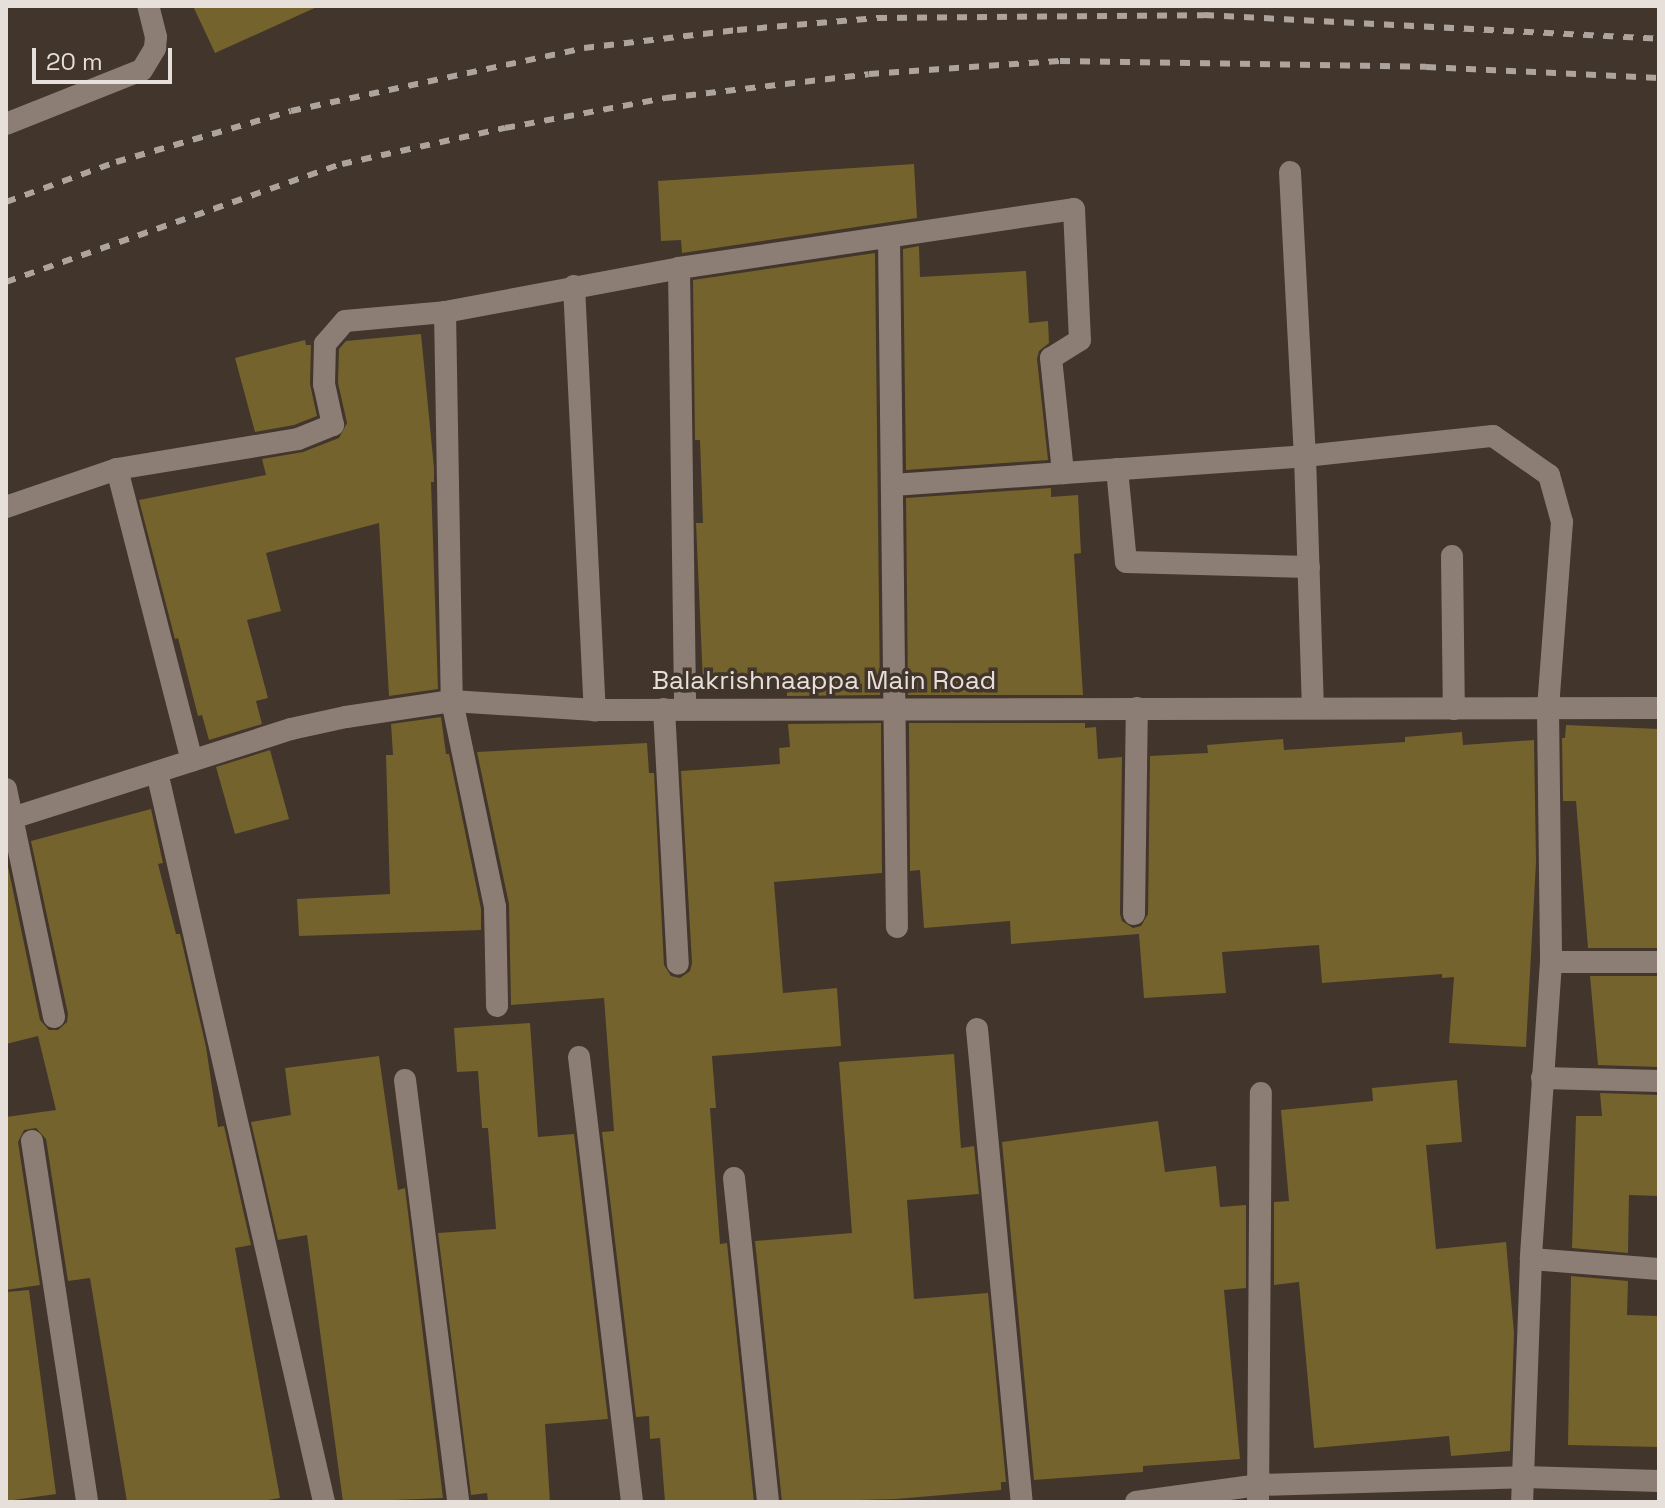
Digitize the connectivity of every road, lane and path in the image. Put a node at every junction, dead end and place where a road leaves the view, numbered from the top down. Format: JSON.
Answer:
{"nodes":[{"id":1,"x":148,"y":6,"type":"edge"},
{"id":2,"x":6,"y":124,"type":"edge"},
{"id":3,"x":1290,"y":172,"type":"dead end"},
{"id":4,"x":889,"y":237,"type":"junction"},
{"id":5,"x":679,"y":268,"type":"junction"},
{"id":6,"x":574,"y":286,"type":"junction"},
{"id":7,"x":445,"y":312,"type":"junction"},
{"id":8,"x":1305,"y":456,"type":"junction"},
{"id":9,"x":117,"y":469,"type":"junction"},
{"id":10,"x":1117,"y":469,"type":"junction"},
{"id":11,"x":1063,"y":473,"type":"junction"},
{"id":12,"x":893,"y":485,"type":"junction"},
{"id":13,"x":6,"y":507,"type":"edge"},
{"id":14,"x":1452,"y":556,"type":"dead end"},
{"id":15,"x":1309,"y":567,"type":"junction"},
{"id":16,"x":452,"y":701,"type":"junction"},
{"id":17,"x":1137,"y":708,"type":"junction"},
{"id":18,"x":1313,"y":708,"type":"junction"},
{"id":19,"x":1659,"y":708,"type":"edge"},
{"id":20,"x":674,"y":709,"type":"junction"},
{"id":21,"x":893,"y":709,"type":"junction"},
{"id":22,"x":1454,"y":709,"type":"junction"},
{"id":23,"x":1548,"y":709,"type":"junction"},
{"id":24,"x":595,"y":710,"type":"junction"},
{"id":25,"x":192,"y":761,"type":"junction"},
{"id":26,"x":157,"y":772,"type":"junction"},
{"id":27,"x":6,"y":789,"type":"edge"},
{"id":28,"x":10,"y":819,"type":"edge"},
{"id":29,"x":1134,"y":914,"type":"dead end"},
{"id":30,"x":897,"y":927,"type":"dead end"},
{"id":31,"x":1551,"y":962,"type":"junction"},
{"id":32,"x":1659,"y":962,"type":"edge"},
{"id":33,"x":678,"y":964,"type":"dead end"},
{"id":34,"x":497,"y":1006,"type":"dead end"},
{"id":35,"x":54,"y":1017,"type":"dead end"},
{"id":36,"x":977,"y":1029,"type":"dead end"},
{"id":37,"x":579,"y":1057,"type":"dead end"},
{"id":38,"x":1542,"y":1078,"type":"junction"},
{"id":39,"x":405,"y":1080,"type":"dead end"},
{"id":40,"x":1659,"y":1081,"type":"edge"},
{"id":41,"x":1261,"y":1093,"type":"dead end"},
{"id":42,"x":32,"y":1141,"type":"dead end"},
{"id":43,"x":734,"y":1178,"type":"dead end"},
{"id":44,"x":1531,"y":1259,"type":"junction"},
{"id":45,"x":1659,"y":1269,"type":"edge"},
{"id":46,"x":1522,"y":1477,"type":"junction"},
{"id":47,"x":1659,"y":1481,"type":"edge"},
{"id":48,"x":1258,"y":1493,"type":"edge"},
{"id":49,"x":87,"y":1502,"type":"edge"},
{"id":50,"x":324,"y":1502,"type":"edge"},
{"id":51,"x":458,"y":1502,"type":"edge"},
{"id":52,"x":632,"y":1502,"type":"edge"},
{"id":53,"x":768,"y":1502,"type":"edge"},
{"id":54,"x":1022,"y":1502,"type":"edge"},
{"id":55,"x":1136,"y":1502,"type":"edge"},
{"id":56,"x":1522,"y":1502,"type":"edge"}],
"edges":[{"from":1,"to":2,"type":"street"},
{"from":3,"to":8,"type":"street"},
{"from":4,"to":5,"type":"street"},
{"from":4,"to":11,"type":"street"},
{"from":4,"to":12,"type":"street"},
{"from":5,"to":6,"type":"street"},
{"from":5,"to":20,"type":"street"},
{"from":6,"to":7,"type":"street"},
{"from":6,"to":24,"type":"street"},
{"from":7,"to":9,"type":"street"},
{"from":7,"to":16,"type":"street"},
{"from":8,"to":10,"type":"street"},
{"from":8,"to":15,"type":"street"},
{"from":8,"to":23,"type":"street"},
{"from":9,"to":13,"type":"street"},
{"from":9,"to":25,"type":"street"},
{"from":10,"to":11,"type":"street"},
{"from":10,"to":15,"type":"street"},
{"from":11,"to":12,"type":"street"},
{"from":12,"to":21,"type":"street"},
{"from":14,"to":22,"type":"street"},
{"from":15,"to":18,"type":"street"},
{"from":16,"to":24,"type":"street","name":"Balakrishnaappa Main Road"},
{"from":16,"to":25,"type":"street","name":"Balakrishnaappa Main Road"},
{"from":16,"to":34,"type":"street"},
{"from":17,"to":18,"type":"street","name":"Balakrishnaappa Main Road"},
{"from":17,"to":21,"type":"street","name":"Balakrishnaappa Main Road"},
{"from":17,"to":29,"type":"street"},
{"from":18,"to":22,"type":"street","name":"Balakrishnaappa Main Road"},
{"from":19,"to":23,"type":"street","name":"Balakrishnaappa Main Road"},
{"from":20,"to":21,"type":"street","name":"Balakrishnaappa Main Road"},
{"from":20,"to":24,"type":"street","name":"Balakrishnaappa Main Road"},
{"from":20,"to":33,"type":"street"},
{"from":21,"to":30,"type":"street"},
{"from":22,"to":23,"type":"street","name":"Balakrishnaappa Main Road"},
{"from":23,"to":31,"type":"street"},
{"from":25,"to":26,"type":"street","name":"Balakrishnaappa Main Road"},
{"from":26,"to":28,"type":"street","name":"Balakrishnaappa Main Road"},
{"from":26,"to":50,"type":"street"},
{"from":27,"to":28,"type":"street"},
{"from":28,"to":35,"type":"street"},
{"from":31,"to":32,"type":"street"},
{"from":31,"to":38,"type":"street"},
{"from":36,"to":54,"type":"street"},
{"from":37,"to":52,"type":"street"},
{"from":38,"to":40,"type":"street"},
{"from":38,"to":44,"type":"street"},
{"from":39,"to":51,"type":"street"},
{"from":41,"to":48,"type":"street"},
{"from":42,"to":49,"type":"street"},
{"from":43,"to":53,"type":"street"},
{"from":44,"to":45,"type":"street"},
{"from":44,"to":46,"type":"street"},
{"from":46,"to":47,"type":"street"},
{"from":46,"to":48,"type":"street"},
{"from":46,"to":56,"type":"street"},
{"from":48,"to":55,"type":"street"}]}
